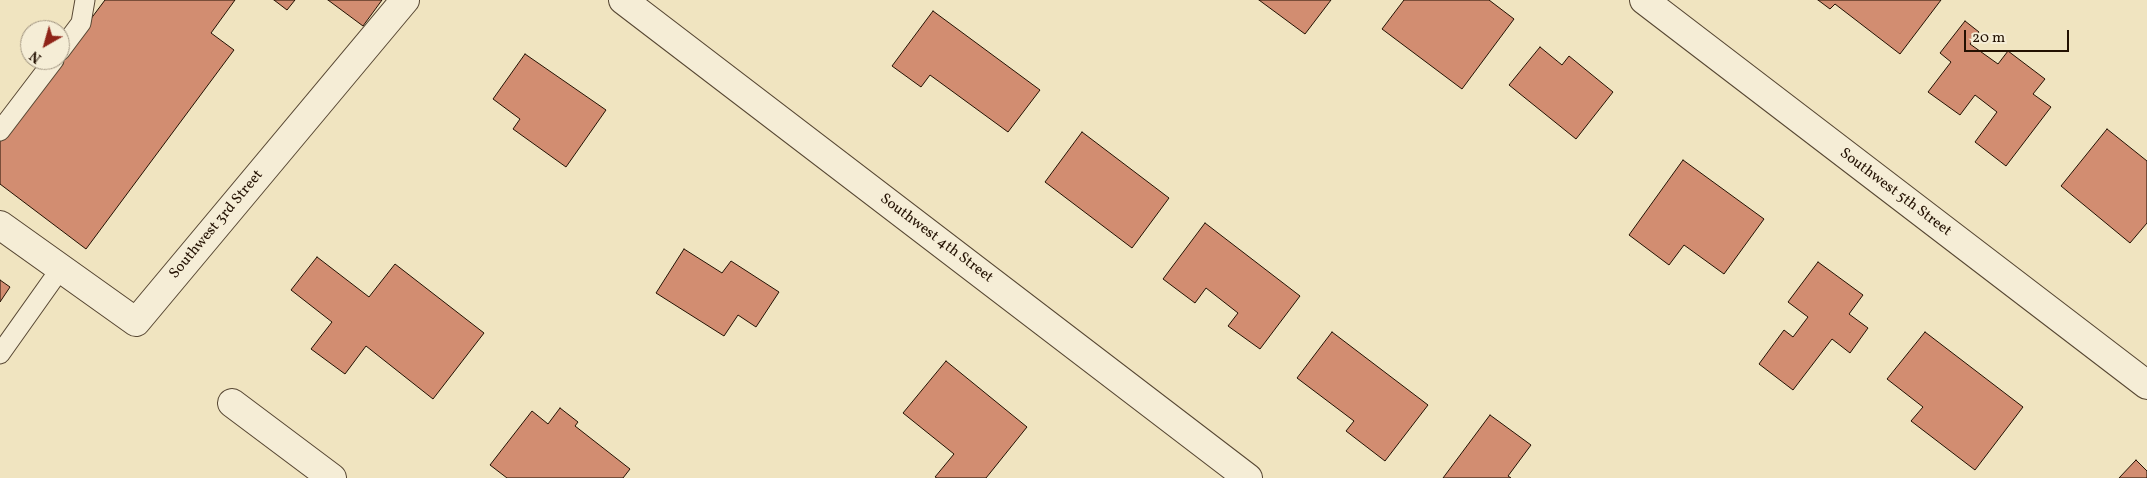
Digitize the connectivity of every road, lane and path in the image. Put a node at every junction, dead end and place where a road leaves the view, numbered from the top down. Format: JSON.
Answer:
{"nodes":[{"id":1,"x":85,"y":0,"type":"edge"},
{"id":2,"x":405,"y":0,"type":"edge"},
{"id":3,"x":623,"y":0,"type":"edge"},
{"id":4,"x":1644,"y":0,"type":"edge"},
{"id":5,"x":70,"y":38,"type":"edge"},
{"id":6,"x":46,"y":70,"type":"edge"},
{"id":7,"x":0,"y":132,"type":"edge"},
{"id":8,"x":0,"y":225,"type":"edge"},
{"id":9,"x":61,"y":268,"type":"junction"},
{"id":10,"x":0,"y":354,"type":"edge"},
{"id":11,"x":2147,"y":385,"type":"edge"},
{"id":12,"x":232,"y":403,"type":"dead end"},
{"id":13,"x":332,"y":478,"type":"edge"},
{"id":14,"x":1248,"y":478,"type":"edge"}],
"edges":[{"from":1,"to":5,"type":"lane"},
{"from":2,"to":9,"type":"street","name":"Southwest 3rd Street"},
{"from":3,"to":14,"type":"street","name":"Southwest 4th Street"},
{"from":4,"to":11,"type":"street","name":"Southwest 5th Street"},
{"from":6,"to":7,"type":"lane"},
{"from":8,"to":9,"type":"street","name":"Southwest 3rd Street"},
{"from":9,"to":10,"type":"lane"},
{"from":12,"to":13,"type":"street"}]}
